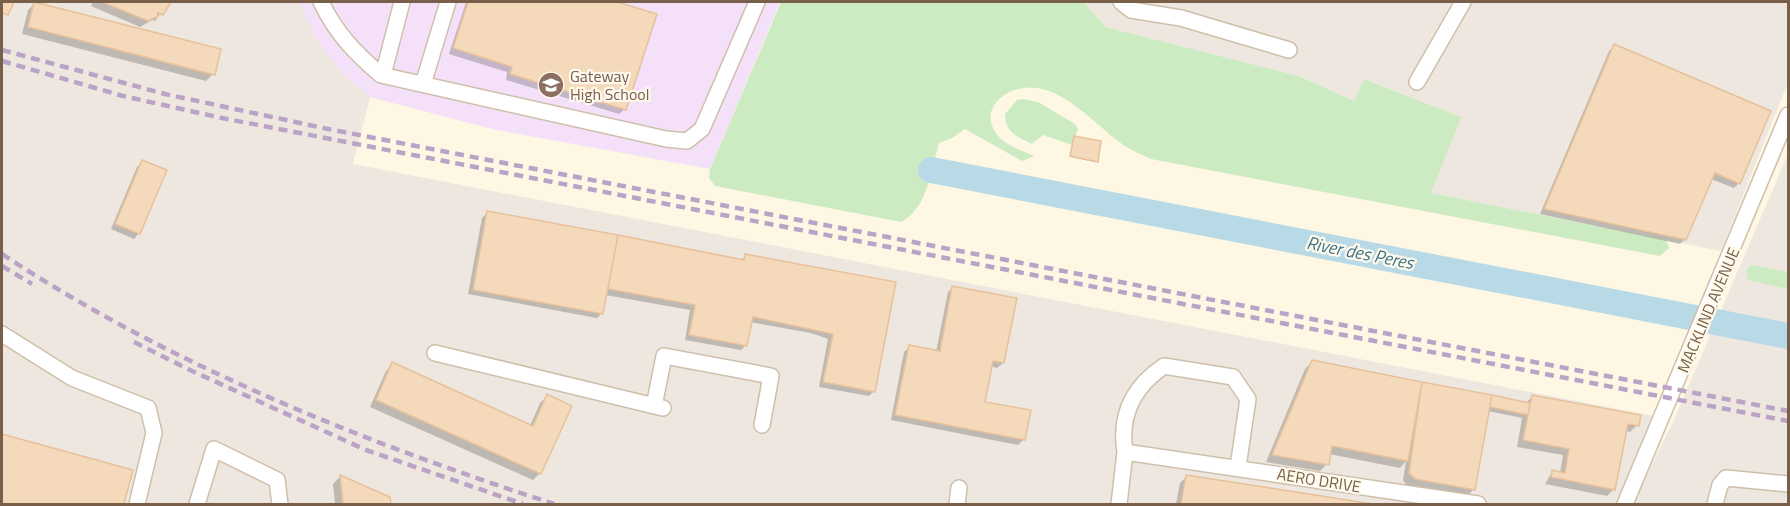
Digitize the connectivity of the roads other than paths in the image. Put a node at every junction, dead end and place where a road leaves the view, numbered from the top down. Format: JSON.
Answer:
{"nodes":[{"id":1,"x":321,"y":2,"type":"edge"},
{"id":2,"x":402,"y":2,"type":"edge"},
{"id":3,"x":448,"y":2,"type":"edge"},
{"id":4,"x":757,"y":2,"type":"edge"},
{"id":5,"x":1121,"y":2,"type":"edge"},
{"id":6,"x":1463,"y":2,"type":"edge"},
{"id":7,"x":1289,"y":50,"type":"dead end"},
{"id":8,"x":383,"y":75,"type":"junction"},
{"id":9,"x":1417,"y":82,"type":"dead end"},
{"id":10,"x":423,"y":84,"type":"junction"},
{"id":11,"x":1788,"y":115,"type":"edge"},
{"id":12,"x":3,"y":336,"type":"edge"},
{"id":13,"x":435,"y":353,"type":"dead end"},
{"id":14,"x":762,"y":425,"type":"dead end"},
{"id":15,"x":1125,"y":452,"type":"junction"},
{"id":16,"x":1238,"y":467,"type":"junction"},
{"id":17,"x":1788,"y":484,"type":"edge"},
{"id":18,"x":959,"y":488,"type":"dead end"},
{"id":19,"x":137,"y":504,"type":"edge"},
{"id":20,"x":197,"y":504,"type":"edge"},
{"id":21,"x":280,"y":504,"type":"edge"},
{"id":22,"x":957,"y":504,"type":"edge"},
{"id":23,"x":1119,"y":504,"type":"edge"},
{"id":24,"x":1478,"y":504,"type":"edge"},
{"id":25,"x":1627,"y":504,"type":"edge"},
{"id":26,"x":1715,"y":504,"type":"edge"}],
"edges":[{"from":1,"to":8,"type":"street"},
{"from":2,"to":8,"type":"street"},
{"from":3,"to":10,"type":"street"},
{"from":4,"to":10,"type":"street"},
{"from":5,"to":7,"type":"street"},
{"from":6,"to":9,"type":"street"},
{"from":8,"to":10,"type":"street"},
{"from":11,"to":25,"type":"street","name":"MACKLIND AVENUE"},
{"from":12,"to":19,"type":"street"},
{"from":13,"to":14,"type":"street"},
{"from":15,"to":16,"type":"street","name":"AERO DRIVE"},
{"from":15,"to":16,"type":"street"},
{"from":15,"to":23,"type":"street"},
{"from":16,"to":24,"type":"street","name":"AERO DRIVE"},
{"from":17,"to":26,"type":"street"},
{"from":18,"to":22,"type":"street"},
{"from":20,"to":21,"type":"street"}]}
